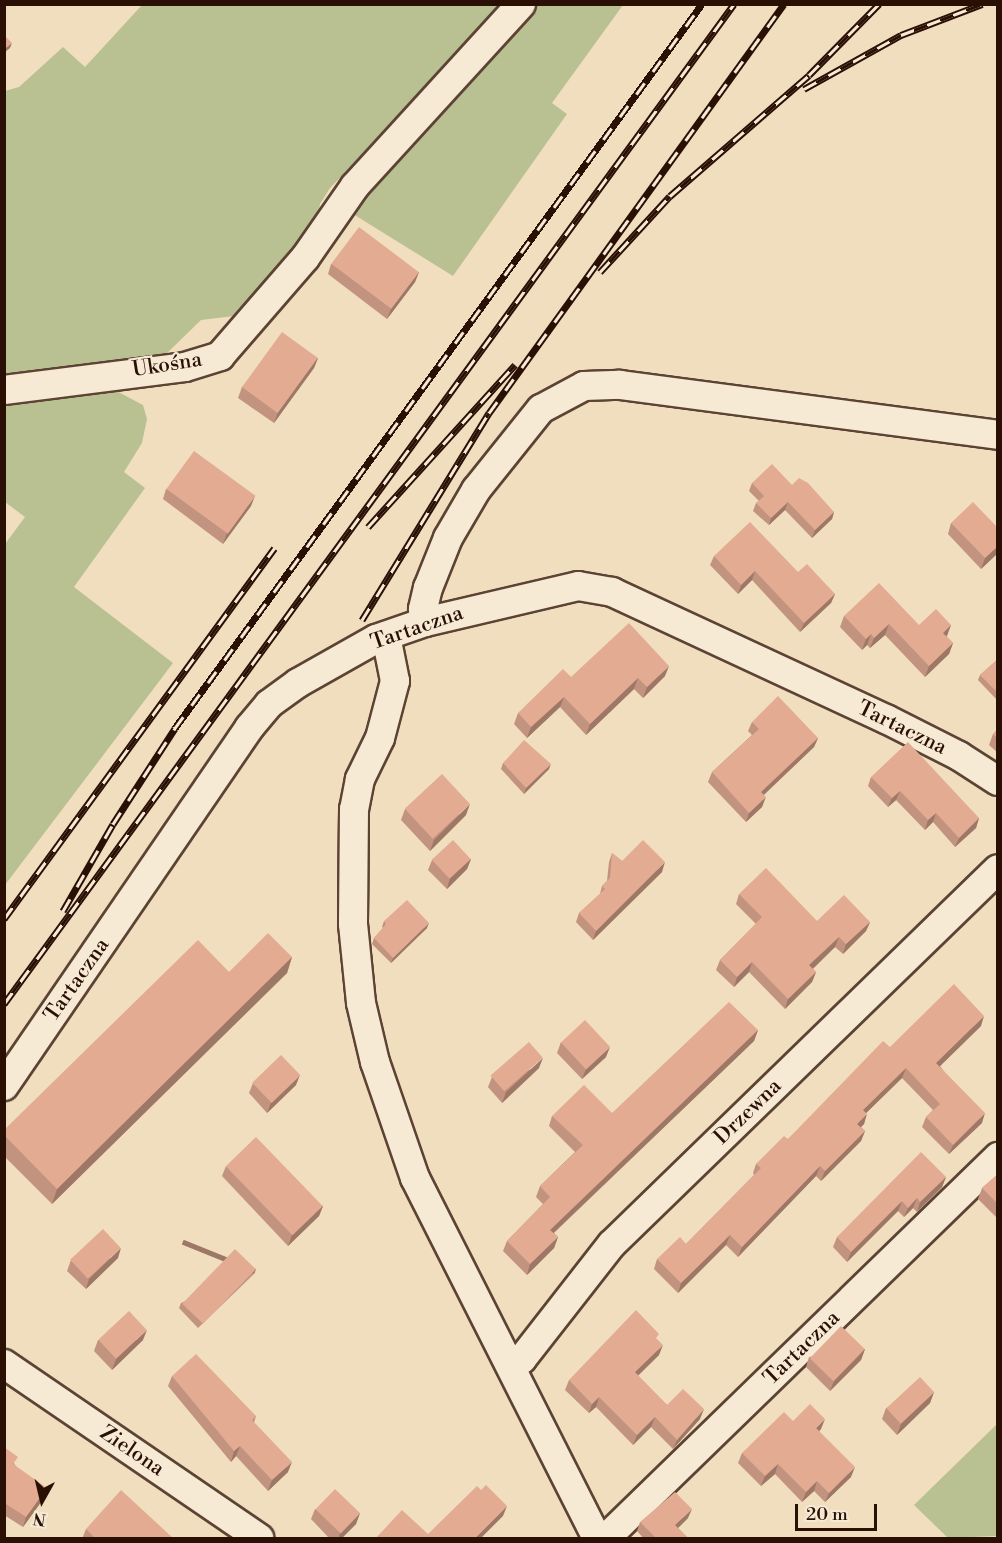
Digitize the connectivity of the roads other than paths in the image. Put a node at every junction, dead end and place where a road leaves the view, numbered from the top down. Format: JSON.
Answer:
{"nodes":[{"id":1,"x":521,"y":4,"type":"edge"},
{"id":2,"x":4,"y":390,"type":"edge"},
{"id":3,"x":998,"y":435,"type":"edge"},
{"id":4,"x":425,"y":622,"type":"junction"},
{"id":5,"x":386,"y":636,"type":"junction"},
{"id":6,"x":998,"y":782,"type":"edge"},
{"id":7,"x":998,"y":869,"type":"edge"},
{"id":8,"x":4,"y":1086,"type":"edge"},
{"id":9,"x":998,"y":1157,"type":"edge"},
{"id":10,"x":4,"y":1364,"type":"edge"},
{"id":11,"x":511,"y":1366,"type":"junction"},
{"id":12,"x":259,"y":1539,"type":"edge"},
{"id":13,"x":597,"y":1539,"type":"edge"},
{"id":14,"x":606,"y":1539,"type":"edge"}],
"edges":[{"from":1,"to":2,"type":"street","name":"Ukośna"},
{"from":3,"to":4,"type":"street"},
{"from":4,"to":5,"type":"street","name":"Tartaczna"},
{"from":4,"to":6,"type":"street","name":"Tartaczna"},
{"from":5,"to":8,"type":"street","name":"Tartaczna"},
{"from":5,"to":11,"type":"street"},
{"from":7,"to":11,"type":"street","name":"Drzewna"},
{"from":9,"to":14,"type":"street","name":"Tartaczna"},
{"from":10,"to":12,"type":"street","name":"Zielona"},
{"from":11,"to":13,"type":"street"}]}
